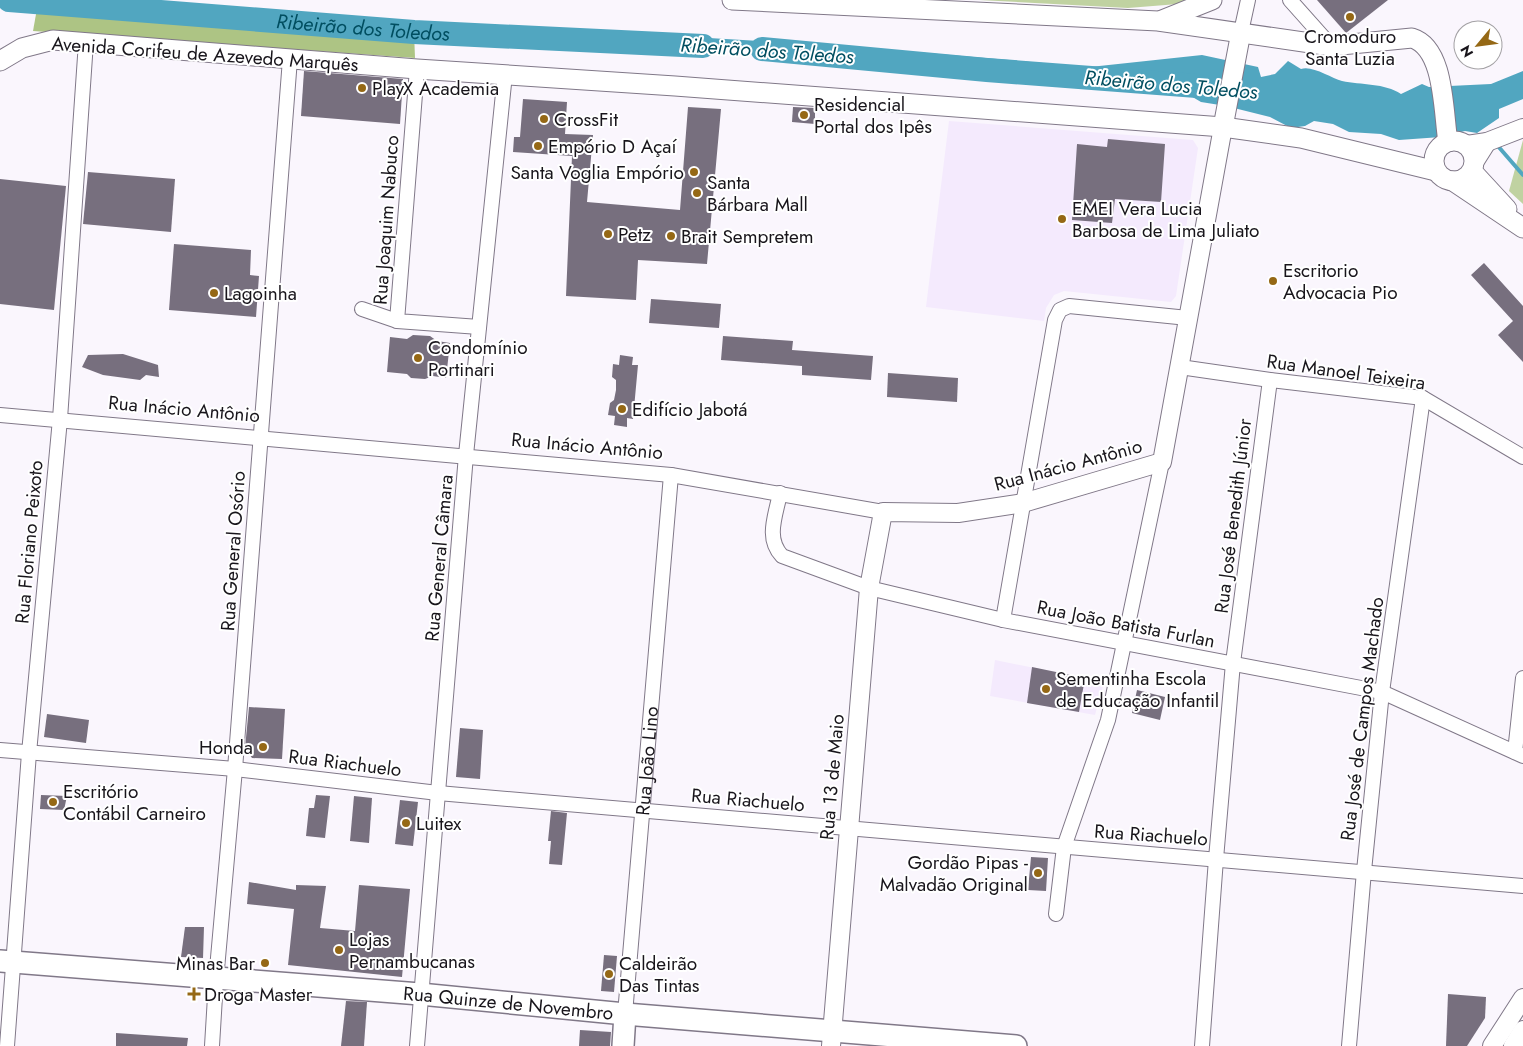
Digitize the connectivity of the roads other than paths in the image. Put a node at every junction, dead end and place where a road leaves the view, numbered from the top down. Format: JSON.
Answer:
{"nodes":[{"id":1,"x":732,"y":0,"type":"edge"},
{"id":2,"x":1212,"y":0,"type":"edge"},
{"id":3,"x":1248,"y":0,"type":"edge"},
{"id":4,"x":1290,"y":0,"type":"edge"},
{"id":5,"x":1158,"y":21,"type":"junction"},
{"id":6,"x":1239,"y":39,"type":"junction"},
{"id":7,"x":86,"y":42,"type":"junction"},
{"id":8,"x":1331,"y":46,"type":"junction"},
{"id":9,"x":290,"y":60,"type":"junction"},
{"id":10,"x":0,"y":61,"type":"edge"},
{"id":11,"x":417,"y":69,"type":"junction"},
{"id":12,"x":505,"y":74,"type":"junction"},
{"id":13,"x":1224,"y":120,"type":"junction"},
{"id":14,"x":1521,"y":129,"type":"edge"},
{"id":15,"x":1447,"y":139,"type":"junction"},
{"id":16,"x":1471,"y":159,"type":"junction"},
{"id":17,"x":1436,"y":171,"type":"junction"},
{"id":18,"x":1453,"y":181,"type":"junction"},
{"id":19,"x":1523,"y":227,"type":"edge"},
{"id":20,"x":362,"y":309,"type":"dead end"},
{"id":21,"x":1188,"y":318,"type":"junction"},
{"id":22,"x":397,"y":321,"type":"junction"},
{"id":23,"x":479,"y":327,"type":"junction"},
{"id":24,"x":1180,"y":367,"type":"junction"},
{"id":25,"x":1270,"y":380,"type":"junction"},
{"id":26,"x":1423,"y":398,"type":"junction"},
{"id":27,"x":0,"y":415,"type":"edge"},
{"id":28,"x":60,"y":420,"type":"junction"},
{"id":29,"x":260,"y":438,"type":"junction"},
{"id":30,"x":466,"y":456,"type":"junction"},
{"id":31,"x":1523,"y":457,"type":"edge"},
{"id":32,"x":1162,"y":462,"type":"junction"},
{"id":33,"x":671,"y":475,"type":"junction"},
{"id":34,"x":780,"y":493,"type":"junction"},
{"id":35,"x":1022,"y":503,"type":"junction"},
{"id":36,"x":883,"y":512,"type":"junction"},
{"id":37,"x":869,"y":588,"type":"junction"},
{"id":38,"x":1003,"y":620,"type":"junction"},
{"id":39,"x":1125,"y":644,"type":"junction"},
{"id":40,"x":1233,"y":663,"type":"junction"},
{"id":41,"x":1523,"y":678,"type":"edge"},
{"id":42,"x":1382,"y":692,"type":"junction"},
{"id":43,"x":0,"y":750,"type":"edge"},
{"id":44,"x":29,"y":753,"type":"junction"},
{"id":45,"x":1519,"y":754,"type":"edge"},
{"id":46,"x":235,"y":770,"type":"junction"},
{"id":47,"x":438,"y":793,"type":"junction"},
{"id":48,"x":644,"y":809,"type":"junction"},
{"id":49,"x":850,"y":828,"type":"junction"},
{"id":50,"x":1064,"y":847,"type":"junction"},
{"id":51,"x":1216,"y":859,"type":"junction"},
{"id":52,"x":1364,"y":871,"type":"junction"},
{"id":53,"x":1523,"y":886,"type":"edge"},
{"id":54,"x":1056,"y":914,"type":"dead end"},
{"id":55,"x":6,"y":962,"type":"edge"},
{"id":56,"x":216,"y":980,"type":"junction"},
{"id":57,"x":420,"y":994,"type":"junction"},
{"id":58,"x":1523,"y":998,"type":"edge"},
{"id":59,"x":625,"y":1014,"type":"junction"},
{"id":60,"x":1523,"y":1030,"type":"edge"},
{"id":61,"x":832,"y":1038,"type":"edge"},
{"id":62,"x":7,"y":1046,"type":"edge"},
{"id":63,"x":212,"y":1046,"type":"edge"},
{"id":64,"x":417,"y":1046,"type":"edge"},
{"id":65,"x":623,"y":1046,"type":"edge"},
{"id":66,"x":1016,"y":1046,"type":"edge"},
{"id":67,"x":1202,"y":1046,"type":"edge"},
{"id":68,"x":1350,"y":1046,"type":"edge"},
{"id":69,"x":1492,"y":1046,"type":"edge"},
{"id":70,"x":1513,"y":1046,"type":"edge"}],
"edges":[{"from":1,"to":5,"type":"main road"},
{"from":2,"to":5,"type":"main road"},
{"from":3,"to":6,"type":"street"},
{"from":4,"to":8,"type":"street"},
{"from":5,"to":6,"type":"main road"},
{"from":6,"to":8,"type":"main road"},
{"from":6,"to":13,"type":"main road"},
{"from":7,"to":9,"type":"main road","name":"Avenida Corifeu de Azevedo Marquês"},
{"from":7,"to":10,"type":"main road","name":"Avenida Corifeu de Azevedo Marquês"},
{"from":7,"to":28,"type":"street","name":"Rua Floriano Peixoto"},
{"from":8,"to":15,"type":"main road"},
{"from":9,"to":11,"type":"main road","name":"Avenida Corifeu de Azevedo Marquês"},
{"from":9,"to":29,"type":"street","name":"Rua General Osório"},
{"from":11,"to":12,"type":"main road","name":"Avenida Corifeu de Azevedo Marquês"},
{"from":11,"to":22,"type":"street","name":"Rua Joaquim Nabuco"},
{"from":12,"to":13,"type":"main road","name":"Avenida Corifeu de Azevedo Marquês"},
{"from":12,"to":23,"type":"street","name":"Rua General Câmara"},
{"from":13,"to":17,"type":"main road","name":"Avenida Corifeu de Azevedo Marquês"},
{"from":13,"to":21,"type":"street"},
{"from":14,"to":16,"type":"street"},
{"from":15,"to":16,"type":"main road"},
{"from":15,"to":17,"type":"main road"},
{"from":16,"to":18,"type":"main road"},
{"from":16,"to":19,"type":"main road"},
{"from":17,"to":18,"type":"main road"},
{"from":18,"to":19,"type":"main road"},
{"from":20,"to":22,"type":"street"},
{"from":21,"to":24,"type":"street"},
{"from":21,"to":35,"type":"street"},
{"from":22,"to":23,"type":"street","name":"Rua Joaquim Nabuco"},
{"from":23,"to":30,"type":"street","name":"Rua General Câmara"},
{"from":24,"to":25,"type":"street","name":"Rua Manoel Teixeira"},
{"from":24,"to":32,"type":"street"},
{"from":25,"to":26,"type":"street","name":"Rua Manoel Teixeira"},
{"from":25,"to":40,"type":"street","name":"Rua José Benedith Júnior"},
{"from":26,"to":31,"type":"street","name":"Rua Manoel Teixeira"},
{"from":26,"to":42,"type":"street","name":"Rua José de Campos Machado"},
{"from":27,"to":28,"type":"street","name":"Rua Inácio Antônio"},
{"from":28,"to":29,"type":"street","name":"Rua Inácio Antônio"},
{"from":28,"to":44,"type":"street","name":"Rua Floriano Peixoto"},
{"from":29,"to":30,"type":"street","name":"Rua Inácio Antônio"},
{"from":29,"to":46,"type":"street","name":"Rua General Osório"},
{"from":30,"to":33,"type":"street","name":"Rua Inácio Antônio"},
{"from":30,"to":47,"type":"street","name":"Rua General Câmara"},
{"from":32,"to":35,"type":"street","name":"Rua Inácio Antônio"},
{"from":32,"to":39,"type":"street"},
{"from":33,"to":34,"type":"street","name":"Rua Inácio Antônio"},
{"from":33,"to":48,"type":"street","name":"Rua João Lino"},
{"from":34,"to":36,"type":"street","name":"Rua Inácio Antônio"},
{"from":34,"to":37,"type":"street","name":"Rua João Batista Furlan"},
{"from":35,"to":36,"type":"street","name":"Rua Inácio Antônio"},
{"from":35,"to":38,"type":"street"},
{"from":36,"to":37,"type":"street","name":"Rua 13 de Maio"},
{"from":37,"to":38,"type":"street","name":"Rua João Batista Furlan"},
{"from":37,"to":49,"type":"street","name":"Rua 13 de Maio"},
{"from":38,"to":39,"type":"street","name":"Rua João Batista Furlan"},
{"from":39,"to":40,"type":"street","name":"Rua João Batista Furlan"},
{"from":39,"to":50,"type":"street"},
{"from":40,"to":42,"type":"street","name":"Rua João Batista Furlan"},
{"from":40,"to":51,"type":"street","name":"Rua José Benedith Júnior"},
{"from":41,"to":45,"type":"street"},
{"from":42,"to":45,"type":"street","name":"Rua João Batista Furlan"},
{"from":42,"to":52,"type":"street","name":"Rua José de Campos Machado"},
{"from":43,"to":44,"type":"street","name":"Rua Riachuelo"},
{"from":44,"to":46,"type":"street","name":"Rua Riachuelo"},
{"from":44,"to":55,"type":"street","name":"Rua Floriano Peixoto"},
{"from":46,"to":47,"type":"street","name":"Rua Riachuelo"},
{"from":46,"to":56,"type":"street","name":"Rua General Osório"},
{"from":47,"to":48,"type":"street","name":"Rua Riachuelo"},
{"from":47,"to":57,"type":"street","name":"Rua General Câmara"},
{"from":48,"to":49,"type":"street","name":"Rua Riachuelo"},
{"from":48,"to":59,"type":"street","name":"Rua João Lino"},
{"from":49,"to":50,"type":"street","name":"Rua Riachuelo"},
{"from":49,"to":61,"type":"street","name":"Rua 13 de Maio"},
{"from":50,"to":51,"type":"street","name":"Rua Riachuelo"},
{"from":50,"to":54,"type":"street"},
{"from":51,"to":52,"type":"street","name":"Rua Riachuelo"},
{"from":51,"to":67,"type":"street","name":"Rua José Benedith Júnior"},
{"from":52,"to":53,"type":"street","name":"Rua Riachuelo"},
{"from":52,"to":68,"type":"street","name":"Rua José de Campos Machado"},
{"from":55,"to":56,"type":"main road","name":"Rua Quinze de Novembro"},
{"from":55,"to":62,"type":"street","name":"Rua Floriano Peixoto"},
{"from":56,"to":57,"type":"main road","name":"Rua Quinze de Novembro"},
{"from":56,"to":63,"type":"street","name":"Rua General Osório"},
{"from":57,"to":59,"type":"main road","name":"Rua Quinze de Novembro"},
{"from":57,"to":64,"type":"street","name":"Rua General Câmara"},
{"from":58,"to":69,"type":"street"},
{"from":59,"to":61,"type":"main road","name":"Rua Quinze de Novembro"},
{"from":59,"to":65,"type":"main road","name":"Rua João Lino"},
{"from":60,"to":70,"type":"street"},
{"from":61,"to":66,"type":"main road","name":"Rua Quinze de Novembro"}]}
